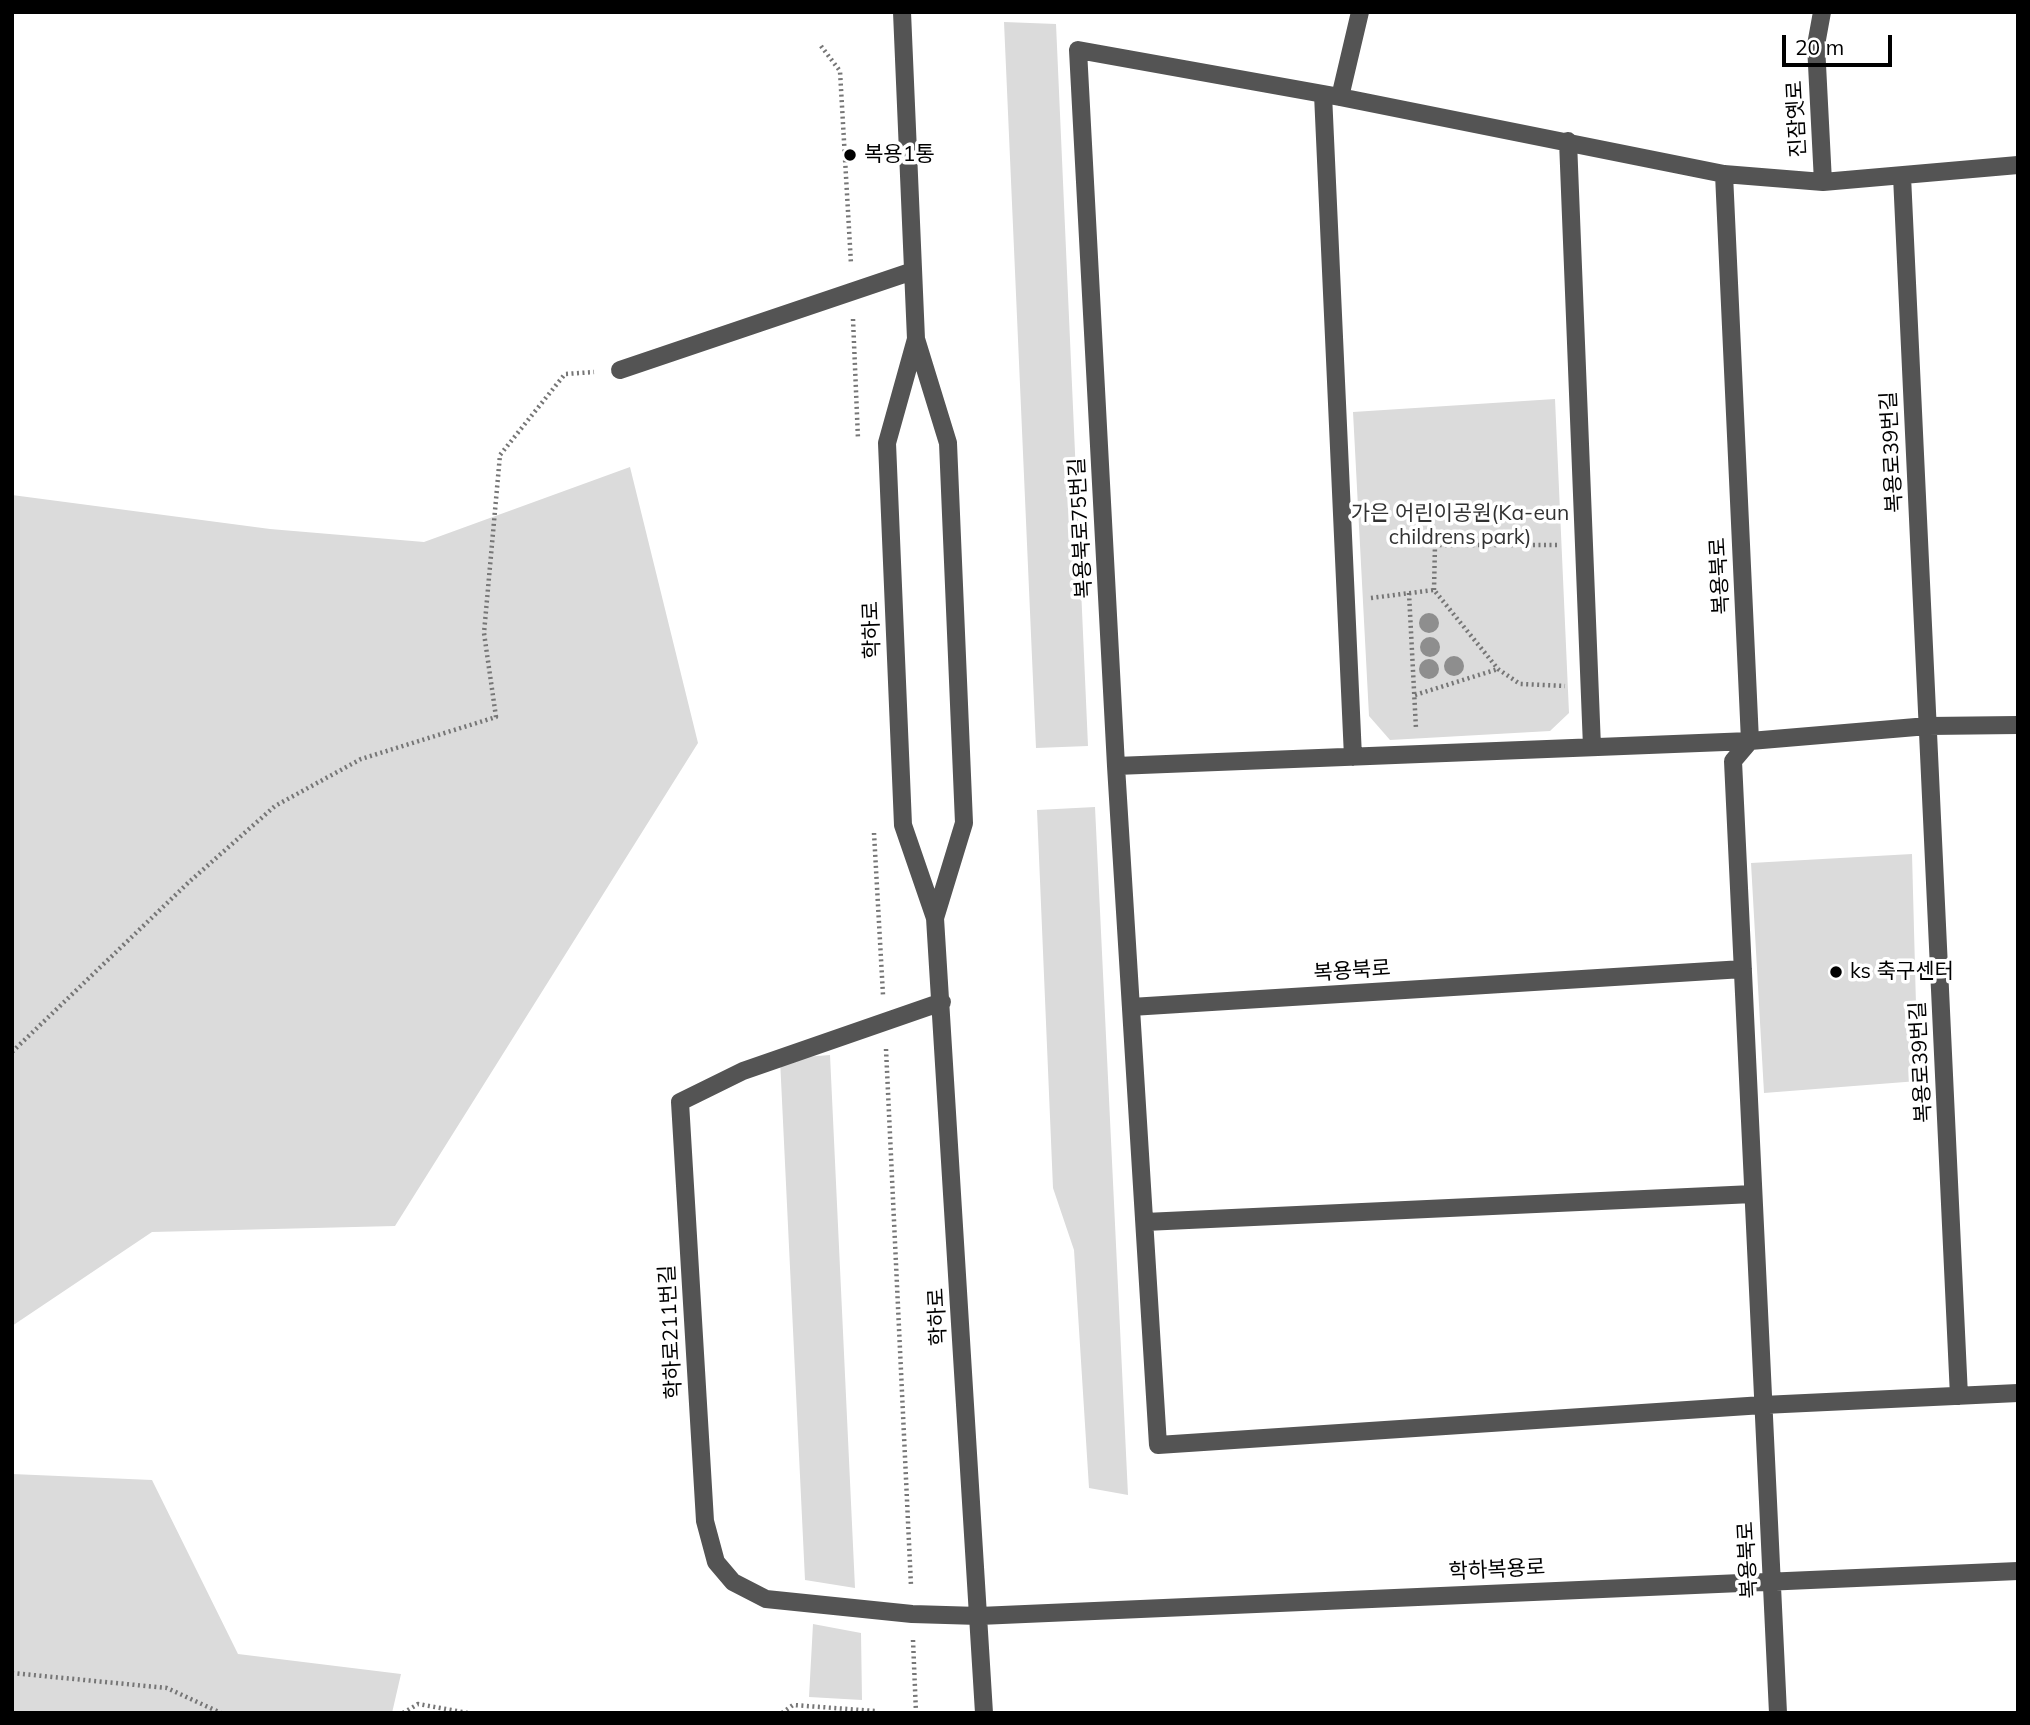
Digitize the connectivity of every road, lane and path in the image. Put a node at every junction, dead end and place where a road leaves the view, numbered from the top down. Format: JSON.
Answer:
{"nodes":[{"id":1,"x":902,"y":12,"type":"edge"},
{"id":2,"x":1822,"y":12,"type":"edge"},
{"id":3,"x":1354,"y":13,"type":"edge"},
{"id":4,"x":821,"y":46,"type":"dead end"},
{"id":5,"x":1332,"y":95,"type":"junction"},
{"id":6,"x":1568,"y":141,"type":"junction"},
{"id":7,"x":2018,"y":165,"type":"edge"},
{"id":8,"x":1724,"y":174,"type":"junction"},
{"id":9,"x":1902,"y":176,"type":"junction"},
{"id":10,"x":1823,"y":182,"type":"junction"},
{"id":11,"x":851,"y":271,"type":"dead end"},
{"id":12,"x":913,"y":271,"type":"junction"},
{"id":13,"x":916,"y":339,"type":"junction"},
{"id":14,"x":620,"y":370,"type":"joint"},
{"id":15,"x":1565,"y":545,"type":"dead end"},
{"id":16,"x":1434,"y":590,"type":"junction"},
{"id":17,"x":1409,"y":593,"type":"junction"},
{"id":18,"x":1363,"y":598,"type":"dead end"},
{"id":19,"x":1498,"y":669,"type":"junction"},
{"id":20,"x":1573,"y":686,"type":"dead end"},
{"id":21,"x":1415,"y":695,"type":"junction"},
{"id":22,"x":2018,"y":725,"type":"edge"},
{"id":23,"x":1928,"y":726,"type":"junction"},
{"id":24,"x":1416,"y":741,"type":"dead end"},
{"id":25,"x":1750,"y":741,"type":"junction"},
{"id":26,"x":1592,"y":747,"type":"junction"},
{"id":27,"x":1353,"y":757,"type":"junction"},
{"id":28,"x":1116,"y":766,"type":"junction"},
{"id":29,"x":935,"y":918,"type":"junction"},
{"id":30,"x":1743,"y":969,"type":"junction"},
{"id":31,"x":942,"y":1002,"type":"junction"},
{"id":32,"x":1131,"y":1007,"type":"junction"},
{"id":33,"x":12,"y":1052,"type":"edge"},
{"id":34,"x":886,"y":1061,"type":"dead end"},
{"id":35,"x":1753,"y":1194,"type":"junction"},
{"id":36,"x":1144,"y":1222,"type":"junction"},
{"id":37,"x":2018,"y":1393,"type":"edge"},
{"id":38,"x":1959,"y":1396,"type":"junction"},
{"id":39,"x":1763,"y":1405,"type":"junction"},
{"id":40,"x":909,"y":1507,"type":"dead end"},
{"id":41,"x":2018,"y":1571,"type":"edge"},
{"id":42,"x":1772,"y":1581,"type":"junction"},
{"id":43,"x":979,"y":1616,"type":"junction"},
{"id":44,"x":12,"y":1673,"type":"edge"},
{"id":45,"x":875,"y":1711,"type":"edge"},
{"id":46,"x":221,"y":1713,"type":"edge"},
{"id":47,"x":403,"y":1713,"type":"edge"},
{"id":48,"x":468,"y":1713,"type":"edge"},
{"id":49,"x":782,"y":1713,"type":"edge"},
{"id":50,"x":984,"y":1713,"type":"edge"},
{"id":51,"x":1778,"y":1713,"type":"edge"}],
"edges":[{"from":1,"to":12,"type":"street","name":"학하로"},
{"from":2,"to":10,"type":"street","name":"진잠옛로"},
{"from":3,"to":5,"type":"street"},
{"from":4,"to":11,"type":"path"},
{"from":5,"to":6,"type":"street"},
{"from":5,"to":27,"type":"street"},
{"from":5,"to":28,"type":"street","name":"복용북로75번길"},
{"from":6,"to":8,"type":"street"},
{"from":6,"to":26,"type":"street"},
{"from":7,"to":9,"type":"street"},
{"from":8,"to":10,"type":"street"},
{"from":8,"to":25,"type":"street","name":"복용북로"},
{"from":9,"to":10,"type":"street"},
{"from":9,"to":23,"type":"street","name":"복용로39번길"},
{"from":12,"to":13,"type":"street","name":"학하로"},
{"from":12,"to":14,"type":"street"},
{"from":13,"to":29,"type":"street","name":"학하로"},
{"from":13,"to":29,"type":"street","name":"학하로"},
{"from":14,"to":33,"type":"path"},
{"from":15,"to":16,"type":"path"},
{"from":16,"to":17,"type":"path"},
{"from":16,"to":19,"type":"path"},
{"from":17,"to":18,"type":"path"},
{"from":17,"to":21,"type":"path"},
{"from":19,"to":20,"type":"path"},
{"from":19,"to":21,"type":"path"},
{"from":21,"to":24,"type":"path"},
{"from":22,"to":23,"type":"street"},
{"from":23,"to":25,"type":"street"},
{"from":23,"to":38,"type":"street","name":"복용로39번길"},
{"from":25,"to":26,"type":"street"},
{"from":25,"to":30,"type":"street","name":"복용북로"},
{"from":26,"to":27,"type":"street"},
{"from":27,"to":28,"type":"street"},
{"from":28,"to":32,"type":"street","name":"복용북로75번길"},
{"from":29,"to":31,"type":"street","name":"학하로"},
{"from":30,"to":32,"type":"street","name":"복용북로"},
{"from":30,"to":35,"type":"street","name":"복용북로"},
{"from":31,"to":43,"type":"street","name":"학하로"},
{"from":31,"to":43,"type":"street","name":"학하로211번길"},
{"from":32,"to":36,"type":"street","name":"복용북로75번길"},
{"from":34,"to":40,"type":"path"},
{"from":35,"to":36,"type":"street"},
{"from":35,"to":39,"type":"street","name":"복용북로"},
{"from":36,"to":39,"type":"street","name":"복용북로75번길"},
{"from":37,"to":38,"type":"street"},
{"from":38,"to":39,"type":"street"},
{"from":39,"to":42,"type":"street","name":"복용북로"},
{"from":41,"to":42,"type":"street","name":"학하복용로"},
{"from":42,"to":43,"type":"street","name":"학하복용로"},
{"from":42,"to":51,"type":"street","name":"복용북로"},
{"from":43,"to":50,"type":"street","name":"학하로"},
{"from":44,"to":46,"type":"path"},
{"from":45,"to":49,"type":"path"},
{"from":47,"to":48,"type":"path"}]}
